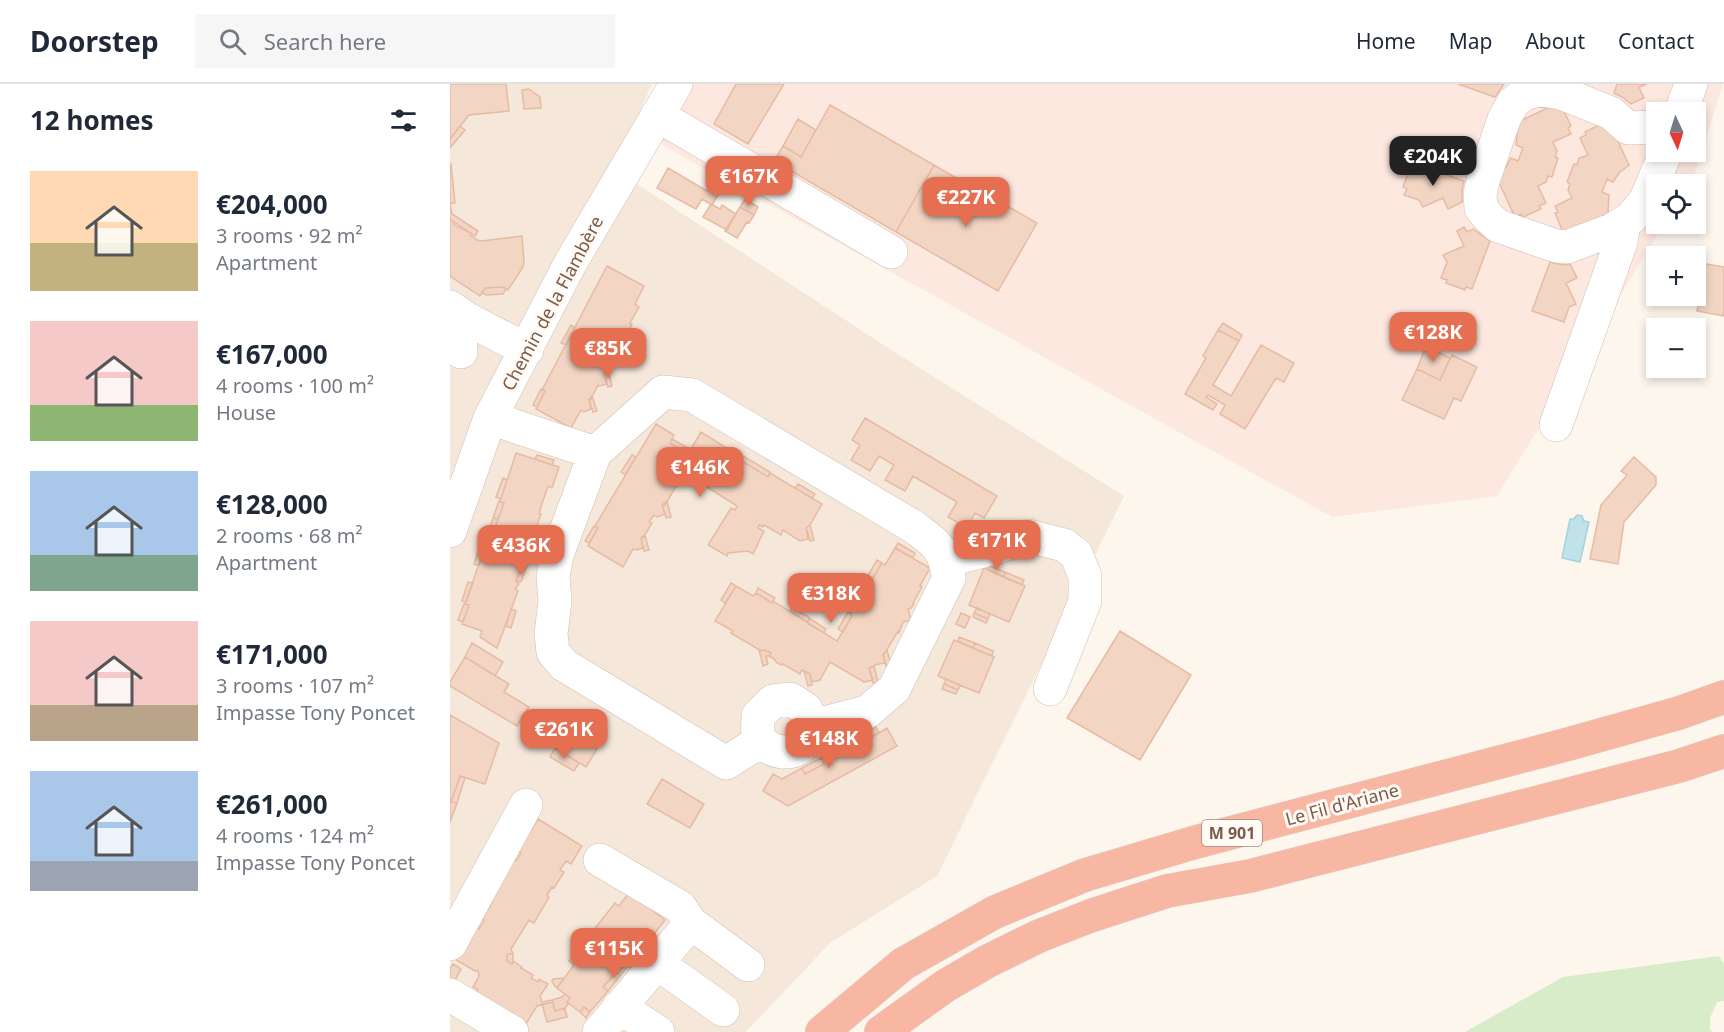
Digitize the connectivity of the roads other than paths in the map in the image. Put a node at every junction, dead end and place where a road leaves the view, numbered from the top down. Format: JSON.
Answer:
{"nodes":[{"id":1,"x":676,"y":84,"type":"edge"},
{"id":2,"x":1691,"y":84,"type":"edge"},
{"id":3,"x":1685,"y":102,"type":"edge"},
{"id":4,"x":657,"y":115,"type":"junction"},
{"id":5,"x":1642,"y":127,"type":"edge"},
{"id":6,"x":1649,"y":174,"type":"edge"},
{"id":7,"x":1646,"y":201,"type":"edge"},
{"id":8,"x":1624,"y":223,"type":"junction"},
{"id":9,"x":891,"y":252,"type":"dead end"},
{"id":10,"x":459,"y":314,"type":"edge"},
{"id":11,"x":527,"y":350,"type":"junction"},
{"id":12,"x":461,"y":352,"type":"dead end"},
{"id":13,"x":490,"y":418,"type":"junction"},
{"id":14,"x":1556,"y":425,"type":"dead end"},
{"id":15,"x":595,"y":453,"type":"junction"},
{"id":16,"x":450,"y":531,"type":"edge"},
{"id":17,"x":945,"y":561,"type":"junction"},
{"id":18,"x":1050,"y":689,"type":"dead end"},
{"id":19,"x":1724,"y":697,"type":"edge"},
{"id":20,"x":1724,"y":751,"type":"edge"},
{"id":21,"x":526,"y":805,"type":"dead end"},
{"id":22,"x":600,"y":860,"type":"dead end"},
{"id":23,"x":1250,"y":876,"type":"junction"},
{"id":24,"x":691,"y":922,"type":"junction"},
{"id":25,"x":450,"y":944,"type":"edge"},
{"id":26,"x":657,"y":963,"type":"junction"},
{"id":27,"x":748,"y":965,"type":"dead end"},
{"id":28,"x":450,"y":995,"type":"edge"},
{"id":29,"x":723,"y":1010,"type":"dead end"},
{"id":30,"x":609,"y":1020,"type":"edge"},
{"id":31,"x":513,"y":1032,"type":"edge"},
{"id":32,"x":658,"y":1032,"type":"edge"},
{"id":33,"x":822,"y":1032,"type":"edge"},
{"id":34,"x":881,"y":1032,"type":"edge"},
{"id":35,"x":916,"y":1032,"type":"edge"}],
"edges":[{"from":1,"to":4,"type":"street","name":"Chemin de la Flambère"},
{"from":2,"to":3,"type":"street"},
{"from":4,"to":9,"type":"street"},
{"from":4,"to":11,"type":"street","name":"Chemin de la Flambère"},
{"from":5,"to":6,"type":"street"},
{"from":5,"to":8,"type":"street"},
{"from":7,"to":8,"type":"street"},
{"from":8,"to":14,"type":"street"},
{"from":10,"to":11,"type":"street"},
{"from":10,"to":12,"type":"street"},
{"from":11,"to":13,"type":"street","name":"Chemin de la Flambère"},
{"from":13,"to":15,"type":"street"},
{"from":13,"to":16,"type":"street","name":"Chemin de la Flambère"},
{"from":15,"to":17,"type":"street"},
{"from":15,"to":17,"type":"street"},
{"from":17,"to":18,"type":"street"},
{"from":19,"to":33,"type":"highway","name":"Le Fil d'Ariane","number":"M 901"},
{"from":20,"to":23,"type":"highway","number":"M 901"},
{"from":21,"to":25,"type":"street"},
{"from":22,"to":24,"type":"street"},
{"from":23,"to":34,"type":"highway","number":"M 901"},
{"from":23,"to":35,"type":"highway","number":"M 901"},
{"from":24,"to":26,"type":"street"},
{"from":24,"to":27,"type":"street"},
{"from":26,"to":29,"type":"street"},
{"from":26,"to":30,"type":"street"},
{"from":28,"to":31,"type":"street"},
{"from":30,"to":32,"type":"street"}]}
